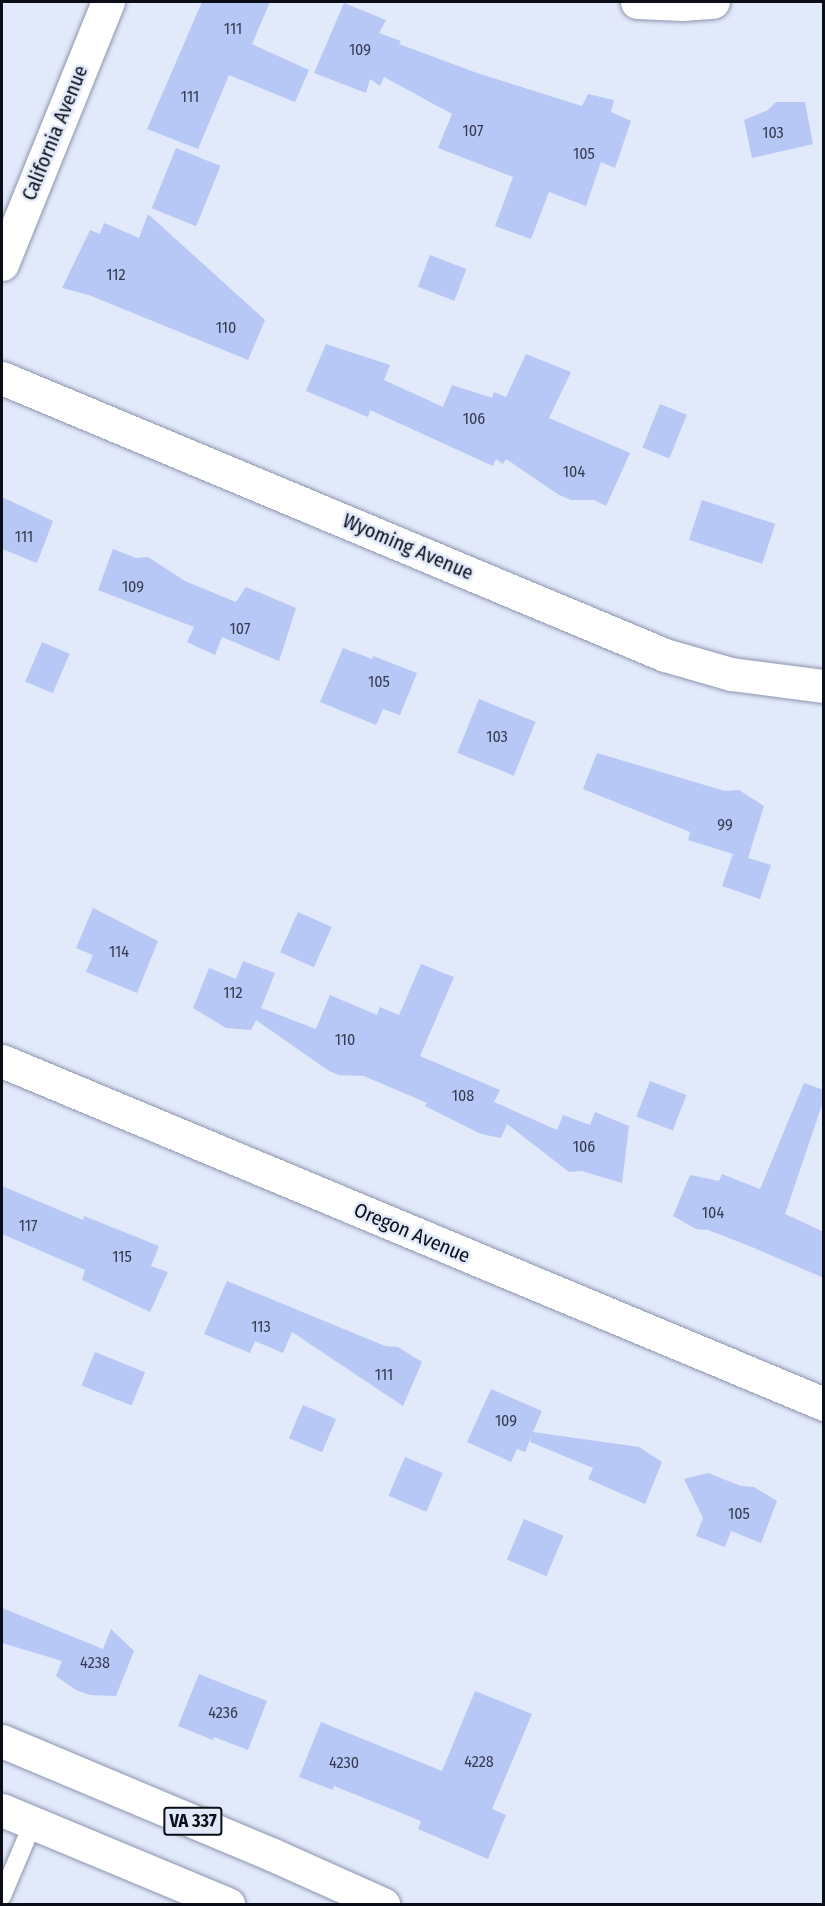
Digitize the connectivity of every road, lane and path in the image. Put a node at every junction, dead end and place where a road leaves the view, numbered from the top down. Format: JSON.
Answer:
{"nodes":[{"id":1,"x":108,"y":2,"type":"edge"},
{"id":2,"x":637,"y":2,"type":"edge"},
{"id":3,"x":713,"y":2,"type":"edge"},
{"id":4,"x":2,"y":264,"type":"edge"},
{"id":5,"x":2,"y":378,"type":"edge"},
{"id":6,"x":824,"y":686,"type":"edge"},
{"id":7,"x":2,"y":1061,"type":"edge"},
{"id":8,"x":824,"y":1404,"type":"edge"},
{"id":9,"x":2,"y":1741,"type":"edge"},
{"id":10,"x":2,"y":1810,"type":"edge"},
{"id":11,"x":33,"y":1823,"type":"junction"},
{"id":12,"x":2,"y":1896,"type":"edge"},
{"id":13,"x":228,"y":1905,"type":"edge"},
{"id":14,"x":383,"y":1905,"type":"edge"}],
"edges":[{"from":1,"to":4,"type":"street","name":"California Avenue"},
{"from":2,"to":3,"type":"street"},
{"from":5,"to":6,"type":"street","name":"Wyoming Avenue"},
{"from":7,"to":8,"type":"street","name":"Oregon Avenue"},
{"from":9,"to":14,"type":"street","number":"VA 337"},
{"from":10,"to":11,"type":"street"},
{"from":11,"to":12,"type":"lane"},
{"from":11,"to":13,"type":"street"}]}
